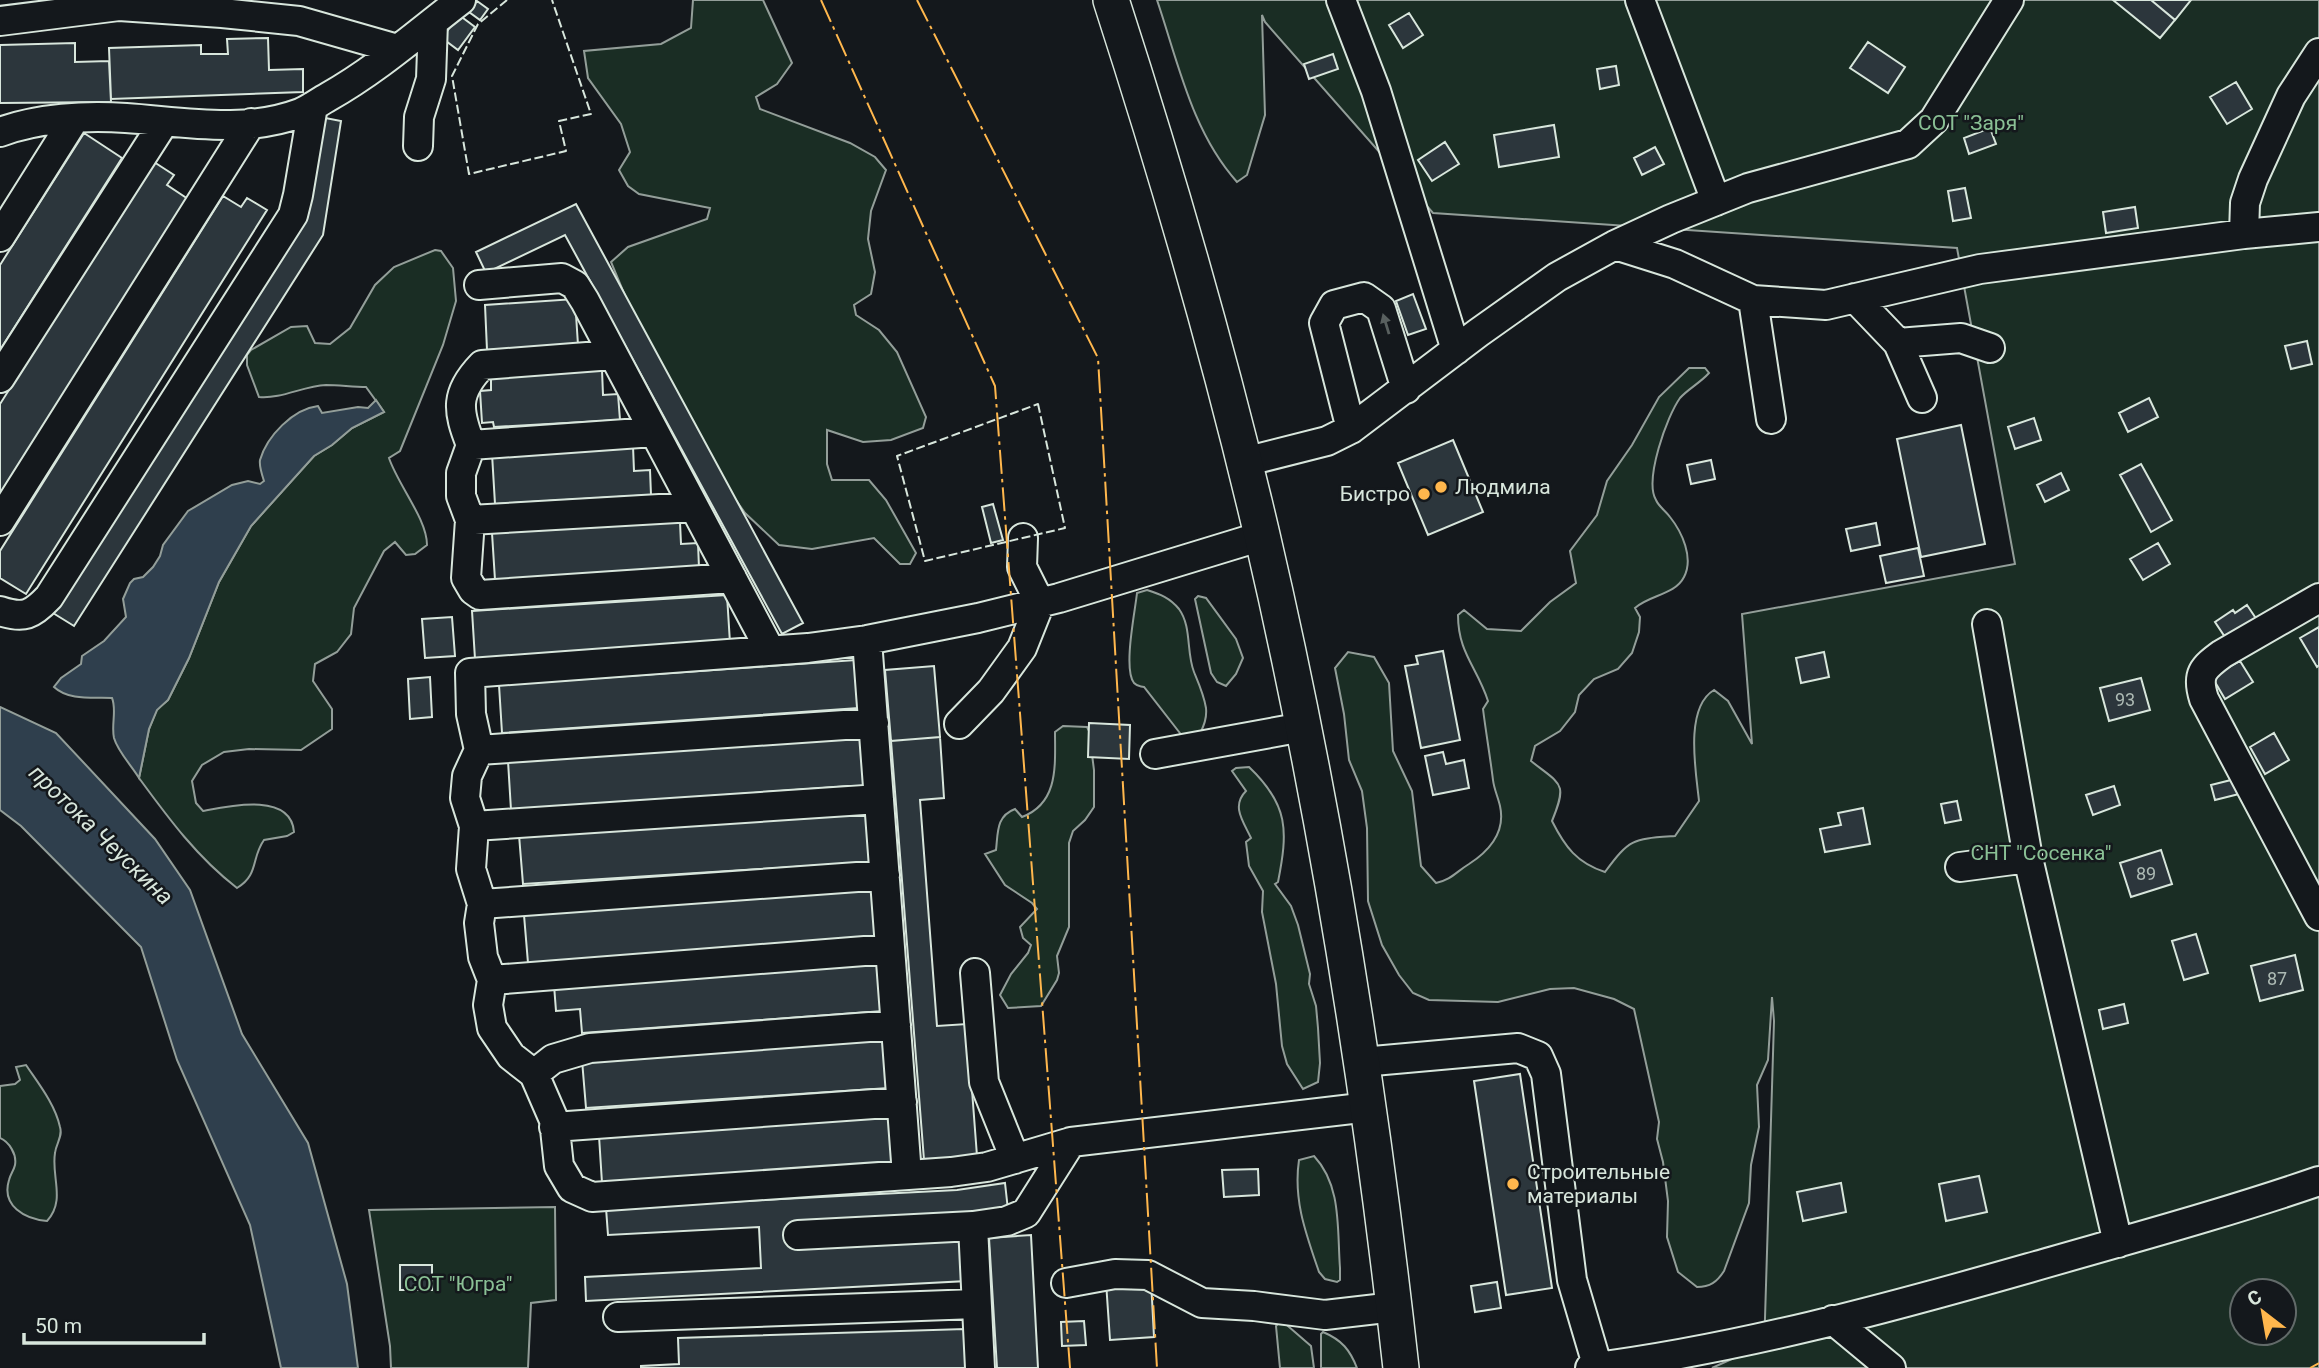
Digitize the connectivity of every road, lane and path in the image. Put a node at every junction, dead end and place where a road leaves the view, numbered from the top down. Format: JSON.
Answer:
{"nodes":[{"id":1,"x":461,"y":0,"type":"edge"},
{"id":2,"x":1111,"y":0,"type":"edge"},
{"id":3,"x":1341,"y":0,"type":"edge"},
{"id":4,"x":1640,"y":0,"type":"edge"},
{"id":5,"x":2009,"y":0,"type":"edge"},
{"id":6,"x":0,"y":21,"type":"edge"},
{"id":7,"x":433,"y":22,"type":"junction"},
{"id":8,"x":397,"y":49,"type":"junction"},
{"id":9,"x":2319,"y":52,"type":"edge"},
{"id":10,"x":313,"y":106,"type":"junction"},
{"id":11,"x":75,"y":118,"type":"junction"},
{"id":12,"x":164,"y":122,"type":"junction"},
{"id":13,"x":251,"y":123,"type":"junction"},
{"id":14,"x":0,"y":132,"type":"edge"},
{"id":15,"x":418,"y":146,"type":"dead end"},
{"id":16,"x":1716,"y":201,"type":"junction"},
{"id":17,"x":2319,"y":227,"type":"edge"},
{"id":18,"x":2244,"y":234,"type":"junction"},
{"id":19,"x":0,"y":237,"type":"edge"},
{"id":20,"x":1615,"y":245,"type":"junction"},
{"id":21,"x":479,"y":285,"type":"dead end"},
{"id":22,"x":1856,"y":298,"type":"junction"},
{"id":23,"x":1753,"y":300,"type":"junction"},
{"id":24,"x":1898,"y":343,"type":"junction"},
{"id":25,"x":1990,"y":348,"type":"dead end"},
{"id":26,"x":1456,"y":350,"type":"junction"},
{"id":27,"x":613,"y":355,"type":"junction"},
{"id":28,"x":0,"y":378,"type":"edge"},
{"id":29,"x":1406,"y":389,"type":"junction"},
{"id":30,"x":1922,"y":398,"type":"dead end"},
{"id":31,"x":1771,"y":419,"type":"dead end"},
{"id":32,"x":1351,"y":429,"type":"junction"},
{"id":33,"x":654,"y":432,"type":"junction"},
{"id":34,"x":471,"y":445,"type":"junction"},
{"id":35,"x":1244,"y":462,"type":"junction"},
{"id":36,"x":694,"y":507,"type":"junction"},
{"id":37,"x":470,"y":520,"type":"junction"},
{"id":38,"x":0,"y":521,"type":"edge"},
{"id":39,"x":1262,"y":536,"type":"junction"},
{"id":40,"x":1023,"y":538,"type":"dead end"},
{"id":41,"x":732,"y":578,"type":"junction"},
{"id":42,"x":2319,"y":598,"type":"edge"},
{"id":43,"x":1041,"y":603,"type":"junction"},
{"id":44,"x":0,"y":611,"type":"edge"},
{"id":45,"x":1987,"y":624,"type":"dead end"},
{"id":46,"x":867,"y":640,"type":"junction"},
{"id":47,"x":770,"y":650,"type":"junction"},
{"id":48,"x":874,"y":723,"type":"junction"},
{"id":49,"x":959,"y":724,"type":"dead end"},
{"id":50,"x":1303,"y":727,"type":"junction"},
{"id":51,"x":479,"y":750,"type":"junction"},
{"id":52,"x":1156,"y":754,"type":"dead end"},
{"id":53,"x":879,"y":799,"type":"junction"},
{"id":54,"x":474,"y":825,"type":"junction"},
{"id":55,"x":2028,"y":858,"type":"junction"},
{"id":56,"x":1960,"y":867,"type":"dead end"},
{"id":57,"x":885,"y":874,"type":"junction"},
{"id":58,"x":482,"y":904,"type":"junction"},
{"id":59,"x":2319,"y":916,"type":"edge"},
{"id":60,"x":890,"y":949,"type":"junction"},
{"id":61,"x":975,"y":974,"type":"dead end"},
{"id":62,"x":492,"y":980,"type":"junction"},
{"id":63,"x":896,"y":1025,"type":"junction"},
{"id":64,"x":1362,"y":1062,"type":"junction"},
{"id":65,"x":534,"y":1074,"type":"junction"},
{"id":66,"x":902,"y":1102,"type":"junction"},
{"id":67,"x":1369,"y":1107,"type":"junction"},
{"id":68,"x":554,"y":1127,"type":"junction"},
{"id":69,"x":1071,"y":1142,"type":"junction"},
{"id":70,"x":1015,"y":1159,"type":"junction"},
{"id":71,"x":907,"y":1175,"type":"junction"},
{"id":72,"x":2319,"y":1181,"type":"edge"},
{"id":73,"x":973,"y":1226,"type":"junction"},
{"id":74,"x":797,"y":1235,"type":"dead end"},
{"id":75,"x":2118,"y":1243,"type":"junction"},
{"id":76,"x":1066,"y":1283,"type":"dead end"},
{"id":77,"x":976,"y":1304,"type":"junction"},
{"id":78,"x":1394,"y":1307,"type":"junction"},
{"id":79,"x":618,"y":1317,"type":"dead end"},
{"id":80,"x":1833,"y":1320,"type":"junction"},
{"id":81,"x":980,"y":1368,"type":"edge"},
{"id":82,"x":1401,"y":1368,"type":"edge"},
{"id":83,"x":1595,"y":1368,"type":"edge"},
{"id":84,"x":1891,"y":1368,"type":"edge"}],
"edges":[{"from":1,"to":7,"type":"street"},
{"from":2,"to":35,"type":"main road"},
{"from":3,"to":26,"type":"street"},
{"from":4,"to":16,"type":"street"},
{"from":5,"to":16,"type":"street"},
{"from":6,"to":8,"type":"street"},
{"from":7,"to":8,"type":"street"},
{"from":7,"to":15,"type":"street"},
{"from":8,"to":10,"type":"street"},
{"from":9,"to":18,"type":"street"},
{"from":10,"to":13,"type":"street"},
{"from":10,"to":44,"type":"street"},
{"from":11,"to":12,"type":"street"},
{"from":11,"to":14,"type":"street"},
{"from":11,"to":19,"type":"street"},
{"from":12,"to":13,"type":"street"},
{"from":12,"to":28,"type":"street"},
{"from":13,"to":38,"type":"street"},
{"from":16,"to":20,"type":"street"},
{"from":17,"to":18,"type":"street"},
{"from":18,"to":22,"type":"street"},
{"from":20,"to":23,"type":"street"},
{"from":20,"to":26,"type":"street"},
{"from":21,"to":27,"type":"street"},
{"from":22,"to":23,"type":"street"},
{"from":22,"to":24,"type":"street"},
{"from":23,"to":31,"type":"street"},
{"from":24,"to":25,"type":"street"},
{"from":24,"to":30,"type":"street"},
{"from":26,"to":29,"type":"street"},
{"from":27,"to":33,"type":"street"},
{"from":27,"to":34,"type":"street"},
{"from":29,"to":32,"type":"street"},
{"from":29,"to":32,"type":"street","one_way":true},
{"from":32,"to":35,"type":"street"},
{"from":33,"to":34,"type":"street"},
{"from":33,"to":36,"type":"street"},
{"from":34,"to":37,"type":"street"},
{"from":35,"to":39,"type":"main road"},
{"from":36,"to":37,"type":"street"},
{"from":36,"to":41,"type":"street"},
{"from":37,"to":41,"type":"street"},
{"from":39,"to":43,"type":"street"},
{"from":39,"to":50,"type":"main road"},
{"from":40,"to":43,"type":"street"},
{"from":41,"to":47,"type":"street"},
{"from":42,"to":59,"type":"street"},
{"from":43,"to":46,"type":"street"},
{"from":43,"to":49,"type":"street"},
{"from":45,"to":55,"type":"street"},
{"from":46,"to":47,"type":"street"},
{"from":46,"to":48,"type":"street"},
{"from":47,"to":51,"type":"street"},
{"from":48,"to":51,"type":"street"},
{"from":48,"to":53,"type":"street"},
{"from":50,"to":52,"type":"street"},
{"from":50,"to":64,"type":"main road"},
{"from":51,"to":54,"type":"street"},
{"from":53,"to":54,"type":"street"},
{"from":53,"to":57,"type":"street"},
{"from":54,"to":58,"type":"street"},
{"from":55,"to":56,"type":"street"},
{"from":55,"to":75,"type":"street"},
{"from":57,"to":58,"type":"street"},
{"from":57,"to":60,"type":"street"},
{"from":58,"to":62,"type":"street"},
{"from":60,"to":62,"type":"street"},
{"from":60,"to":63,"type":"street"},
{"from":61,"to":70,"type":"street"},
{"from":62,"to":65,"type":"street"},
{"from":63,"to":65,"type":"street"},
{"from":63,"to":66,"type":"street"},
{"from":64,"to":67,"type":"main road"},
{"from":64,"to":83,"type":"street"},
{"from":65,"to":68,"type":"street"},
{"from":66,"to":68,"type":"street"},
{"from":66,"to":71,"type":"street"},
{"from":67,"to":69,"type":"street"},
{"from":67,"to":78,"type":"main road"},
{"from":68,"to":71,"type":"street"},
{"from":69,"to":70,"type":"street"},
{"from":69,"to":73,"type":"street"},
{"from":70,"to":71,"type":"street"},
{"from":72,"to":75,"type":"street"},
{"from":73,"to":74,"type":"street"},
{"from":73,"to":77,"type":"street"},
{"from":75,"to":80,"type":"street"},
{"from":76,"to":78,"type":"street"},
{"from":77,"to":79,"type":"street"},
{"from":77,"to":81,"type":"street"},
{"from":78,"to":82,"type":"main road"},
{"from":80,"to":83,"type":"street"},
{"from":80,"to":84,"type":"street"}]}
